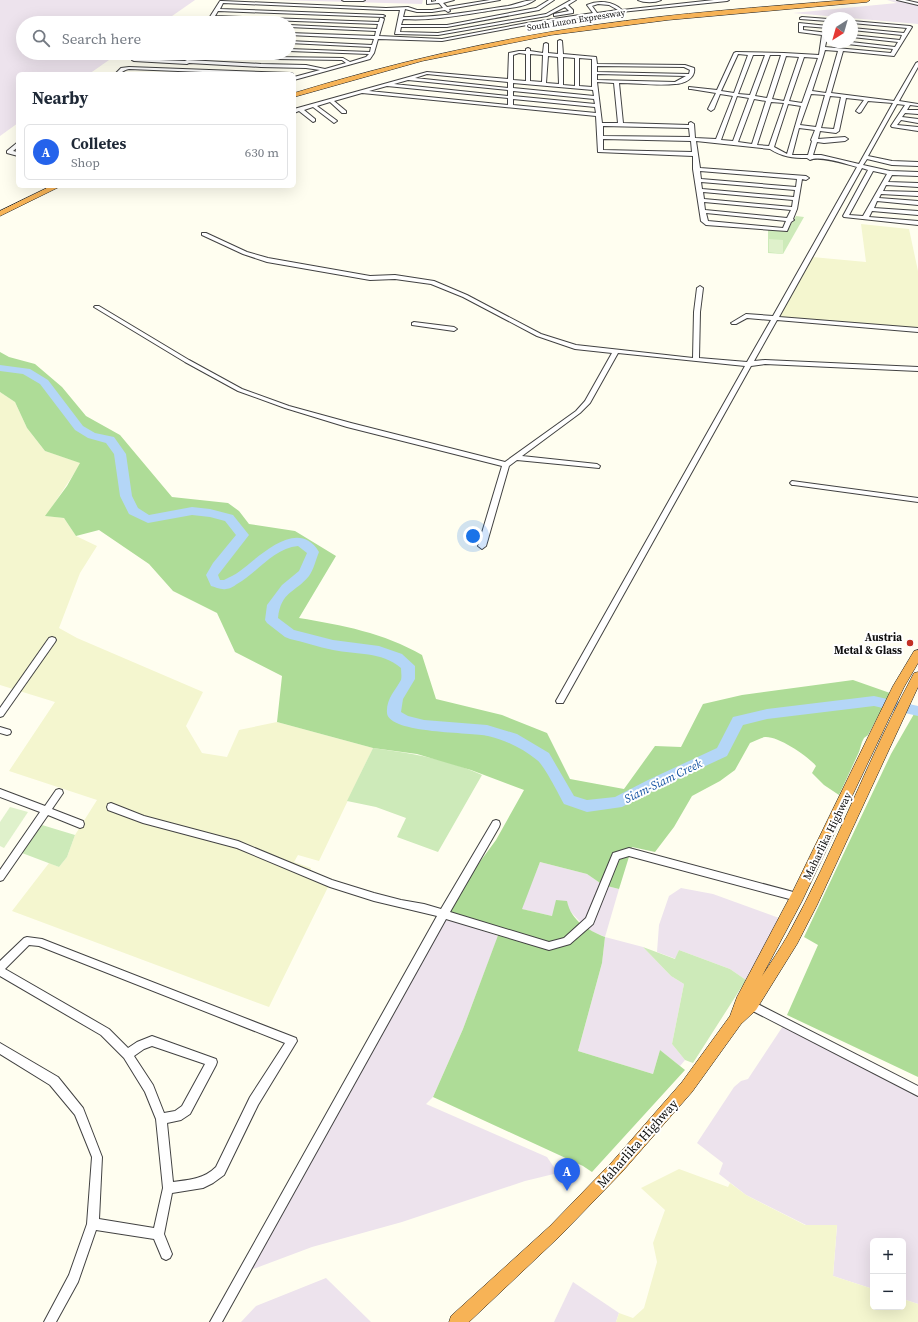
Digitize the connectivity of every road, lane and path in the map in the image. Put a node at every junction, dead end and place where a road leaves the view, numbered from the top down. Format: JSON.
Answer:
{"nodes":[{"id":1,"x":344,"y":0,"type":"edge"},
{"id":2,"x":363,"y":0,"type":"edge"},
{"id":3,"x":429,"y":0,"type":"edge"},
{"id":4,"x":452,"y":0,"type":"edge"},
{"id":5,"x":498,"y":0,"type":"edge"},
{"id":6,"x":533,"y":0,"type":"edge"},
{"id":7,"x":552,"y":0,"type":"edge"},
{"id":8,"x":574,"y":0,"type":"edge"},
{"id":9,"x":640,"y":0,"type":"edge"},
{"id":10,"x":659,"y":0,"type":"edge"},
{"id":11,"x":726,"y":0,"type":"edge"},
{"id":12,"x":832,"y":0,"type":"edge"},
{"id":13,"x":867,"y":0,"type":"edge"},
{"id":14,"x":899,"y":0,"type":"edge"},
{"id":15,"x":439,"y":1,"type":"edge"},
{"id":16,"x":612,"y":1,"type":"edge"},
{"id":17,"x":583,"y":2,"type":"edge"},
{"id":18,"x":918,"y":4,"type":"edge"},
{"id":19,"x":300,"y":5,"type":"junction"},
{"id":20,"x":565,"y":5,"type":"junction"},
{"id":21,"x":386,"y":9,"type":"junction"},
{"id":22,"x":446,"y":9,"type":"junction"},
{"id":23,"x":217,"y":10,"type":"junction"},
{"id":24,"x":403,"y":10,"type":"junction"},
{"id":25,"x":621,"y":11,"type":"junction"},
{"id":26,"x":296,"y":13,"type":"junction"},
{"id":27,"x":596,"y":14,"type":"junction"},
{"id":28,"x":547,"y":15,"type":"junction"},
{"id":29,"x":213,"y":16,"type":"edge"},
{"id":30,"x":295,"y":16,"type":"edge"},
{"id":31,"x":383,"y":16,"type":"junction"},
{"id":32,"x":453,"y":16,"type":"junction"},
{"id":33,"x":401,"y":18,"type":"junction"},
{"id":34,"x":802,"y":18,"type":"dead end"},
{"id":35,"x":296,"y":20,"type":"edge"},
{"id":36,"x":822,"y":20,"type":"edge"},
{"id":37,"x":381,"y":23,"type":"junction"},
{"id":38,"x":460,"y":23,"type":"junction"},
{"id":39,"x":858,"y":23,"type":"edge"},
{"id":40,"x":399,"y":26,"type":"junction"},
{"id":41,"x":822,"y":26,"type":"edge"},
{"id":42,"x":296,"y":27,"type":"edge"},
{"id":43,"x":466,"y":29,"type":"junction"},
{"id":44,"x":378,"y":30,"type":"junction"},
{"id":45,"x":858,"y":30,"type":"edge"},
{"id":46,"x":296,"y":34,"type":"edge"},
{"id":47,"x":822,"y":34,"type":"edge"},
{"id":48,"x":905,"y":34,"type":"junction"},
{"id":49,"x":858,"y":37,"type":"edge"},
{"id":50,"x":376,"y":38,"type":"junction"},
{"id":51,"x":560,"y":41,"type":"dead end"},
{"id":52,"x":900,"y":41,"type":"junction"},
{"id":53,"x":296,"y":42,"type":"edge"},
{"id":54,"x":546,"y":44,"type":"dead end"},
{"id":55,"x":858,"y":44,"type":"edge"},
{"id":56,"x":374,"y":46,"type":"junction"},
{"id":57,"x":823,"y":48,"type":"joint"},
{"id":58,"x":896,"y":48,"type":"junction"},
{"id":59,"x":841,"y":49,"type":"junction"},
{"id":60,"x":296,"y":50,"type":"edge"},
{"id":61,"x":528,"y":50,"type":"junction"},
{"id":62,"x":372,"y":53,"type":"junction"},
{"id":63,"x":751,"y":53,"type":"junction"},
{"id":64,"x":545,"y":54,"type":"junction"},
{"id":65,"x":768,"y":54,"type":"junction"},
{"id":66,"x":784,"y":54,"type":"junction"},
{"id":67,"x":560,"y":55,"type":"junction"},
{"id":68,"x":577,"y":56,"type":"junction"},
{"id":69,"x":802,"y":56,"type":"junction"},
{"id":70,"x":296,"y":57,"type":"edge"},
{"id":71,"x":821,"y":58,"type":"junction"},
{"id":72,"x":134,"y":60,"type":"edge"},
{"id":73,"x":188,"y":60,"type":"edge"},
{"id":74,"x":218,"y":60,"type":"edge"},
{"id":75,"x":275,"y":60,"type":"edge"},
{"id":76,"x":348,"y":63,"type":"junction"},
{"id":77,"x":918,"y":63,"type":"edge"},
{"id":78,"x":594,"y":65,"type":"junction"},
{"id":79,"x":273,"y":66,"type":"junction"},
{"id":80,"x":129,"y":68,"type":"junction"},
{"id":81,"x":325,"y":70,"type":"junction"},
{"id":82,"x":119,"y":72,"type":"edge"},
{"id":83,"x":182,"y":72,"type":"edge"},
{"id":84,"x":270,"y":72,"type":"edge"},
{"id":85,"x":595,"y":73,"type":"junction"},
{"id":86,"x":296,"y":75,"type":"edge"},
{"id":87,"x":690,"y":75,"type":"junction"},
{"id":88,"x":302,"y":76,"type":"junction"},
{"id":89,"x":296,"y":78,"type":"edge"},
{"id":90,"x":404,"y":79,"type":"junction"},
{"id":91,"x":510,"y":81,"type":"junction"},
{"id":92,"x":596,"y":81,"type":"junction"},
{"id":93,"x":616,"y":82,"type":"junction"},
{"id":94,"x":528,"y":83,"type":"junction"},
{"id":95,"x":384,"y":84,"type":"junction"},
{"id":96,"x":544,"y":84,"type":"junction"},
{"id":97,"x":561,"y":86,"type":"junction"},
{"id":98,"x":577,"y":88,"type":"junction"},
{"id":99,"x":691,"y":88,"type":"dead end"},
{"id":100,"x":510,"y":89,"type":"junction"},
{"id":101,"x":595,"y":89,"type":"junction"},
{"id":102,"x":296,"y":90,"type":"edge"},
{"id":103,"x":359,"y":92,"type":"junction"},
{"id":104,"x":718,"y":92,"type":"junction"},
{"id":105,"x":809,"y":92,"type":"junction"},
{"id":106,"x":296,"y":94,"type":"edge"},
{"id":107,"x":828,"y":94,"type":"junction"},
{"id":108,"x":735,"y":95,"type":"junction"},
{"id":109,"x":844,"y":96,"type":"junction"},
{"id":110,"x":510,"y":97,"type":"junction"},
{"id":111,"x":752,"y":97,"type":"junction"},
{"id":112,"x":596,"y":98,"type":"junction"},
{"id":113,"x":867,"y":99,"type":"junction"},
{"id":114,"x":330,"y":100,"type":"junction"},
{"id":115,"x":770,"y":100,"type":"junction"},
{"id":116,"x":786,"y":102,"type":"junction"},
{"id":117,"x":896,"y":103,"type":"junction"},
{"id":118,"x":908,"y":104,"type":"junction"},
{"id":119,"x":313,"y":105,"type":"junction"},
{"id":120,"x":804,"y":105,"type":"junction"},
{"id":121,"x":918,"y":105,"type":"edge"},
{"id":122,"x":597,"y":106,"type":"junction"},
{"id":123,"x":510,"y":107,"type":"junction"},
{"id":124,"x":712,"y":109,"type":"dead end"},
{"id":125,"x":297,"y":110,"type":"edge"},
{"id":126,"x":859,"y":111,"type":"dead end"},
{"id":127,"x":904,"y":111,"type":"junction"},
{"id":128,"x":344,"y":112,"type":"dead end"},
{"id":129,"x":918,"y":112,"type":"edge"},
{"id":130,"x":598,"y":115,"type":"junction"},
{"id":131,"x":899,"y":118,"type":"junction"},
{"id":132,"x":313,"y":120,"type":"dead end"},
{"id":133,"x":918,"y":120,"type":"edge"},
{"id":134,"x":334,"y":121,"type":"dead end"},
{"id":135,"x":600,"y":124,"type":"junction"},
{"id":136,"x":621,"y":125,"type":"junction"},
{"id":137,"x":797,"y":126,"type":"junction"},
{"id":138,"x":918,"y":128,"type":"edge"},
{"id":139,"x":817,"y":129,"type":"junction"},
{"id":140,"x":600,"y":137,"type":"junction"},
{"id":141,"x":693,"y":138,"type":"junction"},
{"id":142,"x":845,"y":139,"type":"dead end"},
{"id":143,"x":814,"y":140,"type":"junction"},
{"id":144,"x":718,"y":141,"type":"junction"},
{"id":145,"x":735,"y":143,"type":"junction"},
{"id":146,"x":16,"y":146,"type":"edge"},
{"id":147,"x":754,"y":146,"type":"junction"},
{"id":148,"x":771,"y":148,"type":"junction"},
{"id":149,"x":16,"y":154,"type":"edge"},
{"id":150,"x":694,"y":154,"type":"junction"},
{"id":151,"x":789,"y":156,"type":"junction"},
{"id":152,"x":866,"y":157,"type":"junction"},
{"id":153,"x":810,"y":158,"type":"junction"},
{"id":154,"x":918,"y":164,"type":"edge"},
{"id":155,"x":860,"y":166,"type":"junction"},
{"id":156,"x":696,"y":169,"type":"junction"},
{"id":157,"x":871,"y":169,"type":"junction"},
{"id":158,"x":890,"y":173,"type":"junction"},
{"id":159,"x":918,"y":174,"type":"edge"},
{"id":160,"x":800,"y":178,"type":"junction"},
{"id":161,"x":806,"y":178,"type":"dead end"},
{"id":162,"x":698,"y":180,"type":"junction"},
{"id":163,"x":885,"y":183,"type":"junction"},
{"id":164,"x":918,"y":185,"type":"edge"},
{"id":165,"x":43,"y":188,"type":"edge"},
{"id":166,"x":53,"y":188,"type":"edge"},
{"id":167,"x":798,"y":189,"type":"junction"},
{"id":168,"x":699,"y":190,"type":"junction"},
{"id":169,"x":880,"y":192,"type":"junction"},
{"id":170,"x":918,"y":194,"type":"edge"},
{"id":171,"x":796,"y":199,"type":"junction"},
{"id":172,"x":875,"y":199,"type":"junction"},
{"id":173,"x":701,"y":200,"type":"junction"},
{"id":174,"x":918,"y":203,"type":"edge"},
{"id":175,"x":0,"y":209,"type":"edge"},
{"id":176,"x":794,"y":209,"type":"junction"},
{"id":177,"x":870,"y":209,"type":"junction"},
{"id":178,"x":702,"y":211,"type":"junction"},
{"id":179,"x":918,"y":213,"type":"edge"},
{"id":180,"x":0,"y":214,"type":"edge"},
{"id":181,"x":865,"y":218,"type":"junction"},
{"id":182,"x":791,"y":220,"type":"junction"},
{"id":183,"x":918,"y":223,"type":"edge"},
{"id":184,"x":204,"y":234,"type":"dead end"},
{"id":185,"x":700,"y":288,"type":"dead end"},
{"id":186,"x":97,"y":307,"type":"dead end"},
{"id":187,"x":775,"y":319,"type":"junction"},
{"id":188,"x":734,"y":323,"type":"dead end"},
{"id":189,"x":414,"y":324,"type":"dead end"},
{"id":190,"x":454,"y":329,"type":"dead end"},
{"id":191,"x":918,"y":330,"type":"edge"},
{"id":192,"x":616,"y":351,"type":"junction"},
{"id":193,"x":696,"y":360,"type":"junction"},
{"id":194,"x":748,"y":364,"type":"junction"},
{"id":195,"x":759,"y":364,"type":"junction"},
{"id":196,"x":918,"y":370,"type":"edge"},
{"id":197,"x":918,"y":373,"type":"edge"},
{"id":198,"x":515,"y":458,"type":"junction"},
{"id":199,"x":506,"y":465,"type":"junction"},
{"id":200,"x":598,"y":466,"type":"dead end"},
{"id":201,"x":794,"y":483,"type":"dead end"},
{"id":202,"x":918,"y":500,"type":"edge"},
{"id":203,"x":482,"y":546,"type":"dead end"},
{"id":204,"x":52,"y":640,"type":"dead end"},
{"id":205,"x":918,"y":654,"type":"edge"},
{"id":206,"x":918,"y":676,"type":"edge"},
{"id":207,"x":560,"y":701,"type":"dead end"},
{"id":208,"x":0,"y":714,"type":"edge"},
{"id":209,"x":885,"y":730,"type":"junction"},
{"id":210,"x":0,"y":793,"type":"edge"},
{"id":211,"x":58,"y":793,"type":"dead end"},
{"id":212,"x":112,"y":807,"type":"dead end"},
{"id":213,"x":46,"y":810,"type":"junction"},
{"id":214,"x":80,"y":824,"type":"dead end"},
{"id":215,"x":496,"y":824,"type":"dead end"},
{"id":216,"x":0,"y":877,"type":"edge"},
{"id":217,"x":798,"y":897,"type":"junction"},
{"id":218,"x":443,"y":915,"type":"junction"},
{"id":219,"x":0,"y":967,"type":"edge"},
{"id":220,"x":0,"y":971,"type":"edge"},
{"id":221,"x":746,"y":1003,"type":"junction"},
{"id":222,"x":0,"y":1048,"type":"edge"},
{"id":223,"x":128,"y":1055,"type":"junction"},
{"id":224,"x":918,"y":1091,"type":"edge"},
{"id":225,"x":161,"y":1119,"type":"junction"},
{"id":226,"x":168,"y":1188,"type":"junction"},
{"id":227,"x":93,"y":1224,"type":"junction"},
{"id":228,"x":158,"y":1234,"type":"junction"},
{"id":229,"x":166,"y":1254,"type":"dead end"},
{"id":230,"x":50,"y":1322,"type":"edge"},
{"id":231,"x":216,"y":1322,"type":"edge"},
{"id":232,"x":457,"y":1322,"type":"edge"}],
"edges":[{"from":1,"to":2,"type":"street"},
{"from":3,"to":15,"type":"street"},
{"from":4,"to":15,"type":"street"},
{"from":5,"to":22,"type":"street"},
{"from":6,"to":32,"type":"street"},
{"from":7,"to":38,"type":"street"},
{"from":8,"to":20,"type":"street"},
{"from":9,"to":10,"type":"street"},
{"from":11,"to":25,"type":"street"},
{"from":12,"to":102,"type":"highway","name":"South Luzon Expressway"},
{"from":13,"to":106,"type":"highway","name":"South Luzon Expressway"},
{"from":14,"to":18,"type":"street"},
{"from":15,"to":22,"type":"street"},
{"from":16,"to":17,"type":"street"},
{"from":16,"to":25,"type":"street"},
{"from":17,"to":27,"type":"street"},
{"from":19,"to":21,"type":"street"},
{"from":19,"to":23,"type":"street"},
{"from":19,"to":26,"type":"street"},
{"from":20,"to":28,"type":"street"},
{"from":20,"to":28,"type":"street"},
{"from":21,"to":24,"type":"street"},
{"from":21,"to":31,"type":"street"},
{"from":22,"to":24,"type":"street"},
{"from":22,"to":32,"type":"street"},
{"from":23,"to":26,"type":"street"},
{"from":23,"to":29,"type":"street"},
{"from":24,"to":33,"type":"street"},
{"from":25,"to":27,"type":"street"},
{"from":26,"to":30,"type":"street"},
{"from":26,"to":31,"type":"street"},
{"from":27,"to":50,"type":"street"},
{"from":28,"to":43,"type":"street"},
{"from":31,"to":37,"type":"street"},
{"from":32,"to":33,"type":"street"},
{"from":32,"to":38,"type":"street"},
{"from":33,"to":40,"type":"street"},
{"from":34,"to":36,"type":"street"},
{"from":35,"to":37,"type":"street"},
{"from":37,"to":44,"type":"street"},
{"from":38,"to":40,"type":"street"},
{"from":38,"to":43,"type":"street"},
{"from":39,"to":48,"type":"street"},
{"from":40,"to":43,"type":"street"},
{"from":41,"to":47,"type":"street"},
{"from":42,"to":44,"type":"street"},
{"from":44,"to":50,"type":"street"},
{"from":45,"to":48,"type":"street"},
{"from":46,"to":50,"type":"street"},
{"from":48,"to":52,"type":"street"},
{"from":49,"to":52,"type":"street"},
{"from":50,"to":56,"type":"street"},
{"from":51,"to":67,"type":"street"},
{"from":52,"to":58,"type":"street"},
{"from":53,"to":56,"type":"street"},
{"from":54,"to":64,"type":"street"},
{"from":55,"to":58,"type":"street"},
{"from":56,"to":62,"type":"street"},
{"from":57,"to":59,"type":"street"},
{"from":57,"to":71,"type":"street"},
{"from":58,"to":59,"type":"street"},
{"from":59,"to":107,"type":"street"},
{"from":60,"to":62,"type":"street"},
{"from":61,"to":64,"type":"street"},
{"from":61,"to":91,"type":"street"},
{"from":61,"to":94,"type":"street"},
{"from":62,"to":76,"type":"street"},
{"from":63,"to":65,"type":"street"},
{"from":63,"to":104,"type":"street"},
{"from":63,"to":108,"type":"street"},
{"from":64,"to":67,"type":"street"},
{"from":64,"to":96,"type":"street"},
{"from":65,"to":66,"type":"street"},
{"from":65,"to":111,"type":"street"},
{"from":66,"to":69,"type":"street"},
{"from":66,"to":115,"type":"street"},
{"from":67,"to":68,"type":"street"},
{"from":67,"to":97,"type":"street"},
{"from":68,"to":78,"type":"street"},
{"from":68,"to":98,"type":"street"},
{"from":69,"to":71,"type":"street"},
{"from":69,"to":116,"type":"street"},
{"from":70,"to":76,"type":"street"},
{"from":71,"to":105,"type":"street"},
{"from":72,"to":80,"type":"street"},
{"from":73,"to":83,"type":"street"},
{"from":74,"to":79,"type":"street"},
{"from":75,"to":79,"type":"street"},
{"from":76,"to":81,"type":"street"},
{"from":77,"to":117,"type":"street"},
{"from":78,"to":85,"type":"street"},
{"from":78,"to":87,"type":"street"},
{"from":79,"to":81,"type":"street"},
{"from":79,"to":84,"type":"street"},
{"from":80,"to":82,"type":"street"},
{"from":80,"to":83,"type":"street"},
{"from":81,"to":88,"type":"street"},
{"from":85,"to":87,"type":"street"},
{"from":85,"to":92,"type":"street"},
{"from":86,"to":88,"type":"street"},
{"from":87,"to":93,"type":"street"},
{"from":88,"to":89,"type":"street"},
{"from":90,"to":91,"type":"street"},
{"from":90,"to":95,"type":"street"},
{"from":90,"to":100,"type":"street"},
{"from":91,"to":94,"type":"street"},
{"from":91,"to":100,"type":"street"},
{"from":92,"to":93,"type":"street"},
{"from":92,"to":101,"type":"street"},
{"from":93,"to":136,"type":"street"},
{"from":94,"to":96,"type":"street"},
{"from":95,"to":103,"type":"street"},
{"from":95,"to":110,"type":"street"},
{"from":96,"to":97,"type":"street"},
{"from":97,"to":98,"type":"street"},
{"from":98,"to":101,"type":"street"},
{"from":99,"to":104,"type":"street"},
{"from":100,"to":110,"type":"street"},
{"from":100,"to":112,"type":"street"},
{"from":101,"to":112,"type":"street"},
{"from":103,"to":114,"type":"street"},
{"from":103,"to":123,"type":"street"},
{"from":104,"to":108,"type":"street"},
{"from":104,"to":124,"type":"street"},
{"from":105,"to":107,"type":"street"},
{"from":105,"to":120,"type":"street"},
{"from":107,"to":109,"type":"street"},
{"from":107,"to":139,"type":"street"},
{"from":108,"to":111,"type":"street"},
{"from":108,"to":144,"type":"street"},
{"from":109,"to":113,"type":"street"},
{"from":109,"to":139,"type":"street"},
{"from":110,"to":122,"type":"street"},
{"from":110,"to":123,"type":"street"},
{"from":111,"to":115,"type":"street"},
{"from":111,"to":145,"type":"street"},
{"from":112,"to":122,"type":"street"},
{"from":113,"to":117,"type":"street"},
{"from":113,"to":126,"type":"street"},
{"from":114,"to":119,"type":"street"},
{"from":114,"to":128,"type":"street"},
{"from":115,"to":116,"type":"street"},
{"from":115,"to":147,"type":"street"},
{"from":116,"to":120,"type":"street"},
{"from":116,"to":148,"type":"street"},
{"from":117,"to":118,"type":"street"},
{"from":117,"to":152,"type":"street"},
{"from":118,"to":121,"type":"street"},
{"from":118,"to":127,"type":"street"},
{"from":119,"to":125,"type":"street"},
{"from":119,"to":134,"type":"street"},
{"from":120,"to":137,"type":"street"},
{"from":122,"to":130,"type":"street"},
{"from":123,"to":130,"type":"street"},
{"from":125,"to":132,"type":"street"},
{"from":127,"to":129,"type":"street"},
{"from":127,"to":131,"type":"street"},
{"from":130,"to":135,"type":"street"},
{"from":131,"to":133,"type":"street"},
{"from":131,"to":138,"type":"street"},
{"from":135,"to":136,"type":"street"},
{"from":135,"to":140,"type":"street"},
{"from":136,"to":141,"type":"street"},
{"from":137,"to":139,"type":"street"},
{"from":137,"to":151,"type":"street"},
{"from":139,"to":143,"type":"street"},
{"from":140,"to":141,"type":"street"},
{"from":140,"to":150,"type":"street"},
{"from":141,"to":144,"type":"street"},
{"from":141,"to":150,"type":"street"},
{"from":142,"to":143,"type":"street"},
{"from":143,"to":153,"type":"street"},
{"from":144,"to":145,"type":"street"},
{"from":145,"to":147,"type":"street"},
{"from":146,"to":149,"type":"street"},
{"from":147,"to":148,"type":"street"},
{"from":148,"to":151,"type":"street"},
{"from":150,"to":156,"type":"street"},
{"from":151,"to":153,"type":"street"},
{"from":152,"to":154,"type":"street"},
{"from":152,"to":155,"type":"street"},
{"from":153,"to":155,"type":"street"},
{"from":155,"to":157,"type":"street"},
{"from":155,"to":187,"type":"street"},
{"from":156,"to":160,"type":"street"},
{"from":156,"to":162,"type":"street"},
{"from":157,"to":158,"type":"street"},
{"from":157,"to":181,"type":"street"},
{"from":158,"to":159,"type":"street"},
{"from":158,"to":163,"type":"street"},
{"from":160,"to":161,"type":"street"},
{"from":160,"to":167,"type":"street"},
{"from":162,"to":167,"type":"street"},
{"from":162,"to":168,"type":"street"},
{"from":163,"to":164,"type":"street"},
{"from":163,"to":169,"type":"street"},
{"from":165,"to":175,"type":"highway"},
{"from":166,"to":180,"type":"highway"},
{"from":167,"to":171,"type":"street"},
{"from":168,"to":171,"type":"street"},
{"from":168,"to":173,"type":"street"},
{"from":169,"to":170,"type":"street"},
{"from":169,"to":172,"type":"street"},
{"from":171,"to":176,"type":"street"},
{"from":172,"to":174,"type":"street"},
{"from":172,"to":177,"type":"street"},
{"from":173,"to":176,"type":"street"},
{"from":173,"to":178,"type":"street"},
{"from":176,"to":182,"type":"street"},
{"from":177,"to":179,"type":"street"},
{"from":177,"to":181,"type":"street"},
{"from":178,"to":182,"type":"street"},
{"from":178,"to":182,"type":"street"},
{"from":181,"to":183,"type":"street"},
{"from":184,"to":192,"type":"street"},
{"from":185,"to":193,"type":"street"},
{"from":186,"to":199,"type":"street"},
{"from":187,"to":188,"type":"street"},
{"from":187,"to":191,"type":"street"},
{"from":187,"to":194,"type":"street"},
{"from":189,"to":190,"type":"street"},
{"from":192,"to":193,"type":"street"},
{"from":192,"to":198,"type":"street"},
{"from":193,"to":194,"type":"street"},
{"from":194,"to":195,"type":"street"},
{"from":194,"to":207,"type":"street"},
{"from":195,"to":196,"type":"street"},
{"from":195,"to":197,"type":"street"},
{"from":198,"to":199,"type":"street"},
{"from":198,"to":200,"type":"street"},
{"from":199,"to":203,"type":"street"},
{"from":201,"to":202,"type":"street"},
{"from":204,"to":208,"type":"street"},
{"from":205,"to":209,"type":"highway","name":"Maharlika Highway"},
{"from":206,"to":209,"type":"highway","name":"Maharlika Highway"},
{"from":209,"to":217,"type":"highway","name":"Maharlika Highway"},
{"from":209,"to":221,"type":"highway","name":"Maharlika Highway"},
{"from":210,"to":213,"type":"street"},
{"from":211,"to":213,"type":"street"},
{"from":212,"to":218,"type":"street"},
{"from":213,"to":214,"type":"street"},
{"from":213,"to":216,"type":"street"},
{"from":215,"to":218,"type":"street"},
{"from":217,"to":218,"type":"street"},
{"from":217,"to":221,"type":"highway","name":"Maharlika Highway"},
{"from":218,"to":231,"type":"street"},
{"from":219,"to":226,"type":"street"},
{"from":220,"to":223,"type":"street"},
{"from":221,"to":224,"type":"street"},
{"from":221,"to":232,"type":"highway","name":"Maharlika Highway"},
{"from":222,"to":227,"type":"street"},
{"from":223,"to":225,"type":"street"},
{"from":223,"to":225,"type":"street"},
{"from":225,"to":226,"type":"street"},
{"from":226,"to":228,"type":"street"},
{"from":227,"to":228,"type":"street"},
{"from":227,"to":230,"type":"street"},
{"from":228,"to":229,"type":"street"}]}
